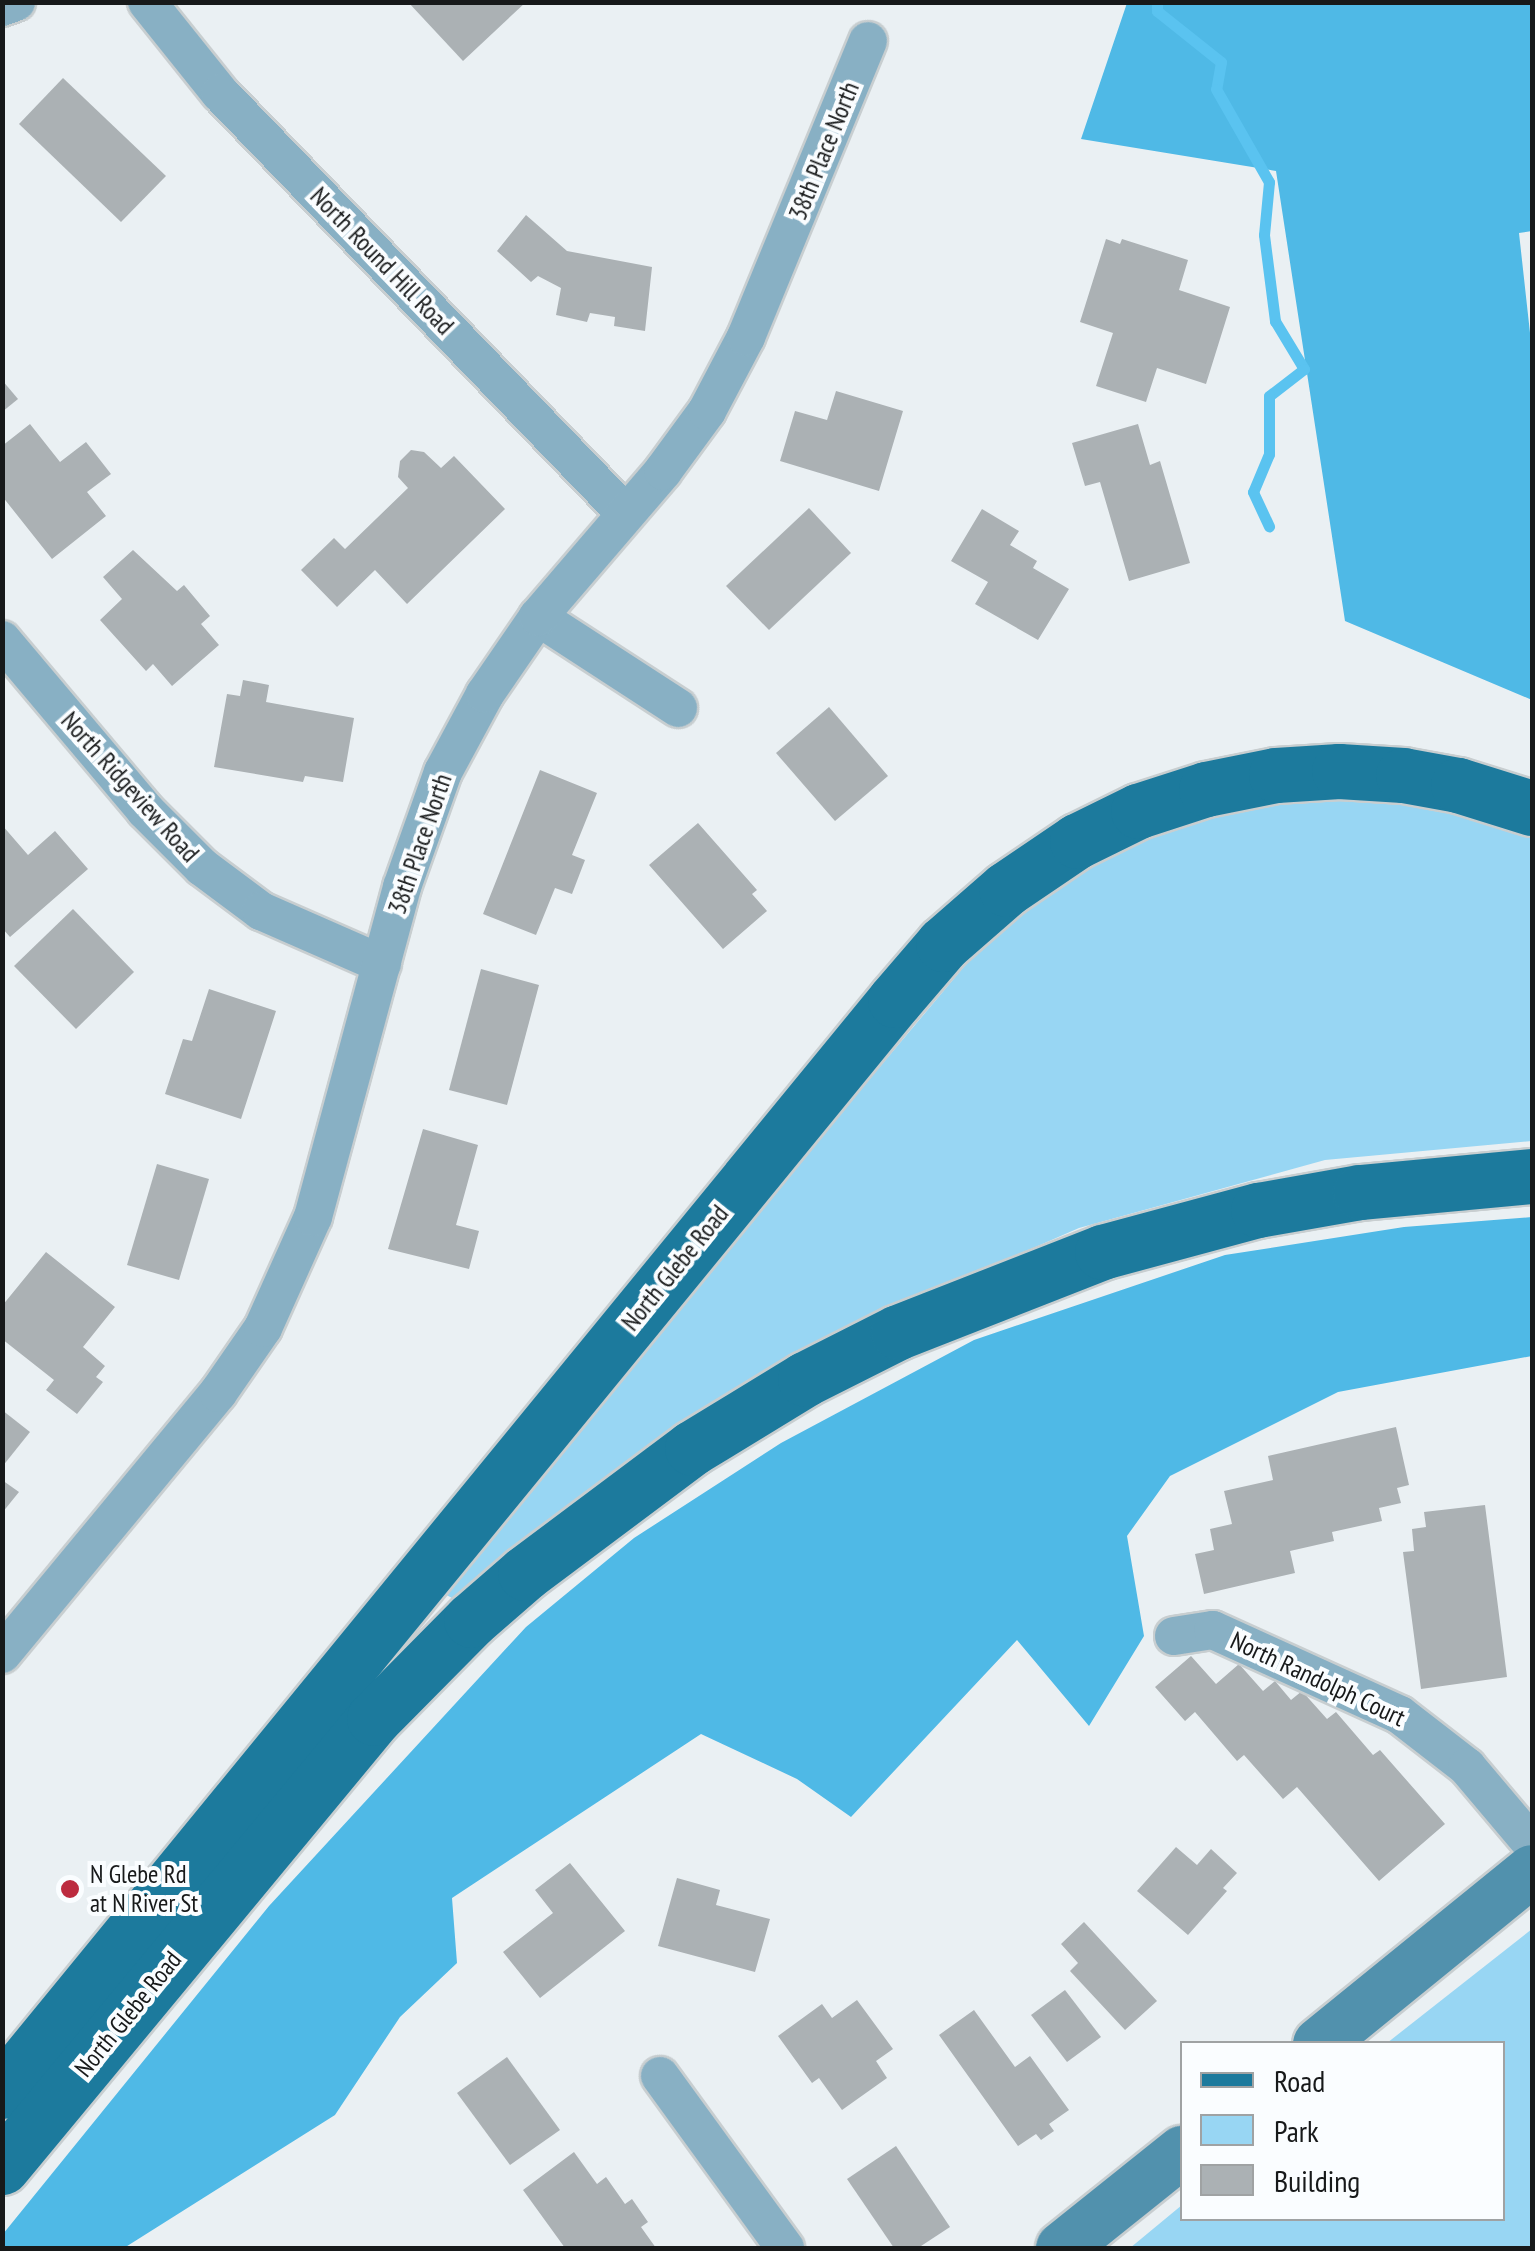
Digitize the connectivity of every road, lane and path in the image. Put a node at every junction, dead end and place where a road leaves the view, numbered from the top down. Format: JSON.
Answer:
{"nodes":[{"id":1,"x":16,"y":2,"type":"edge"},
{"id":2,"x":147,"y":2,"type":"edge"},
{"id":3,"x":2,"y":7,"type":"edge"},
{"id":4,"x":868,"y":41,"type":"dead end"},
{"id":5,"x":624,"y":512,"type":"junction"},
{"id":6,"x":538,"y":617,"type":"junction"},
{"id":7,"x":2,"y":640,"type":"edge"},
{"id":8,"x":678,"y":708,"type":"dead end"},
{"id":9,"x":1532,"y":808,"type":"edge"},
{"id":10,"x":382,"y":964,"type":"junction"},
{"id":11,"x":1532,"y":1176,"type":"edge"},
{"id":12,"x":1174,"y":1636,"type":"dead end"},
{"id":13,"x":2,"y":1654,"type":"edge"},
{"id":14,"x":1532,"y":1844,"type":"edge"},
{"id":15,"x":1532,"y":1871,"type":"edge"},
{"id":16,"x":1323,"y":2041,"type":"edge"},
{"id":17,"x":25,"y":2068,"type":"edge"},
{"id":18,"x":660,"y":2076,"type":"dead end"},
{"id":19,"x":1180,"y":2154,"type":"edge"},
{"id":20,"x":2,"y":2167,"type":"edge"},
{"id":21,"x":786,"y":2248,"type":"edge"},
{"id":22,"x":1062,"y":2248,"type":"edge"}],
"edges":[{"from":1,"to":3,"type":"street"},
{"from":2,"to":5,"type":"street","name":"North Round Hill Road"},
{"from":4,"to":5,"type":"street","name":"38th Place North"},
{"from":5,"to":6,"type":"street","name":"38th Place North"},
{"from":6,"to":8,"type":"street"},
{"from":6,"to":10,"type":"street","name":"38th Place North"},
{"from":7,"to":10,"type":"street","name":"North Ridgeview Road"},
{"from":9,"to":17,"type":"main road","name":"North Glebe Road"},
{"from":10,"to":13,"type":"street","name":"38th Place North"},
{"from":11,"to":17,"type":"main road","name":"North Glebe Road"},
{"from":12,"to":14,"type":"street","name":"North Randolph Court"},
{"from":15,"to":16,"type":"street"},
{"from":17,"to":20,"type":"main road","name":"North Glebe Road"},
{"from":18,"to":21,"type":"street"},
{"from":19,"to":22,"type":"street"}]}
